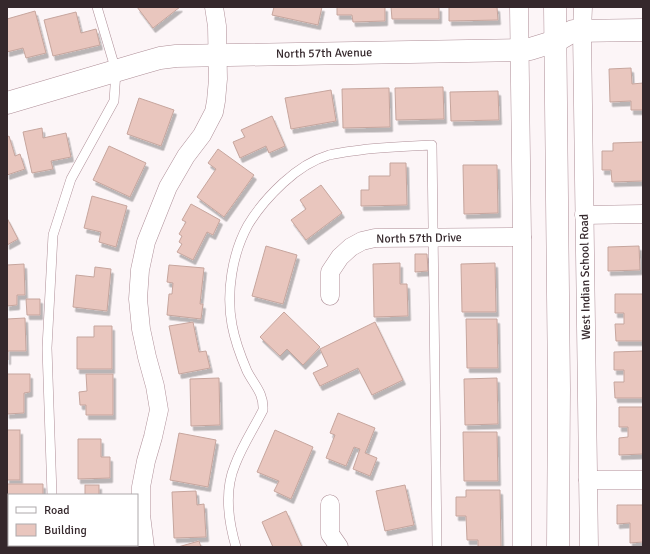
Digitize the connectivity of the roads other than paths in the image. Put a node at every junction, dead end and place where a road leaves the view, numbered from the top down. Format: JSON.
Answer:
{"nodes":[{"id":1,"x":97,"y":7,"type":"edge"},
{"id":2,"x":214,"y":7,"type":"edge"},
{"id":3,"x":519,"y":7,"type":"edge"},
{"id":4,"x":555,"y":7,"type":"edge"},
{"id":5,"x":583,"y":7,"type":"edge"},
{"id":6,"x":643,"y":30,"type":"edge"},
{"id":7,"x":582,"y":31,"type":"junction"},
{"id":8,"x":556,"y":41,"type":"junction"},
{"id":9,"x":519,"y":50,"type":"junction"},
{"id":10,"x":218,"y":55,"type":"junction"},
{"id":11,"x":116,"y":71,"type":"junction"},
{"id":12,"x":7,"y":103,"type":"edge"},
{"id":13,"x":643,"y":214,"type":"edge"},
{"id":14,"x":584,"y":215,"type":"junction"},
{"id":15,"x":522,"y":237,"type":"junction"},
{"id":16,"x":434,"y":238,"type":"junction"},
{"id":17,"x":330,"y":296,"type":"dead end"},
{"id":18,"x":588,"y":480,"type":"junction"},
{"id":19,"x":643,"y":480,"type":"edge"},
{"id":20,"x":52,"y":494,"type":"edge"},
{"id":21,"x":330,"y":504,"type":"dead end"},
{"id":22,"x":146,"y":547,"type":"edge"},
{"id":23,"x":236,"y":547,"type":"edge"},
{"id":24,"x":340,"y":547,"type":"edge"},
{"id":25,"x":437,"y":547,"type":"edge"},
{"id":26,"x":522,"y":547,"type":"edge"},
{"id":27,"x":558,"y":547,"type":"edge"},
{"id":28,"x":589,"y":547,"type":"edge"}],
"edges":[{"from":1,"to":11,"type":"lane"},
{"from":2,"to":10,"type":"street"},
{"from":3,"to":9,"type":"street"},
{"from":4,"to":8,"type":"street"},
{"from":5,"to":7,"type":"street","name":"West Indian School Road"},
{"from":6,"to":7,"type":"street","name":"North 57th Avenue"},
{"from":7,"to":8,"type":"street","name":"North 57th Avenue"},
{"from":7,"to":14,"type":"street","name":"West Indian School Road"},
{"from":8,"to":9,"type":"street","name":"North 57th Avenue"},
{"from":8,"to":27,"type":"street"},
{"from":9,"to":10,"type":"street","name":"North 57th Avenue"},
{"from":9,"to":15,"type":"street"},
{"from":10,"to":11,"type":"street","name":"North 57th Avenue"},
{"from":10,"to":22,"type":"street"},
{"from":11,"to":12,"type":"street","name":"North 57th Avenue"},
{"from":11,"to":20,"type":"lane"},
{"from":13,"to":14,"type":"street"},
{"from":14,"to":18,"type":"street","name":"West Indian School Road"},
{"from":15,"to":16,"type":"street","name":"North 57th Drive"},
{"from":15,"to":26,"type":"street"},
{"from":16,"to":17,"type":"street","name":"North 57th Drive"},
{"from":16,"to":23,"type":"lane"},
{"from":16,"to":25,"type":"lane"},
{"from":18,"to":19,"type":"street"},
{"from":18,"to":28,"type":"street","name":"West Indian School Road"},
{"from":21,"to":24,"type":"street"}]}
